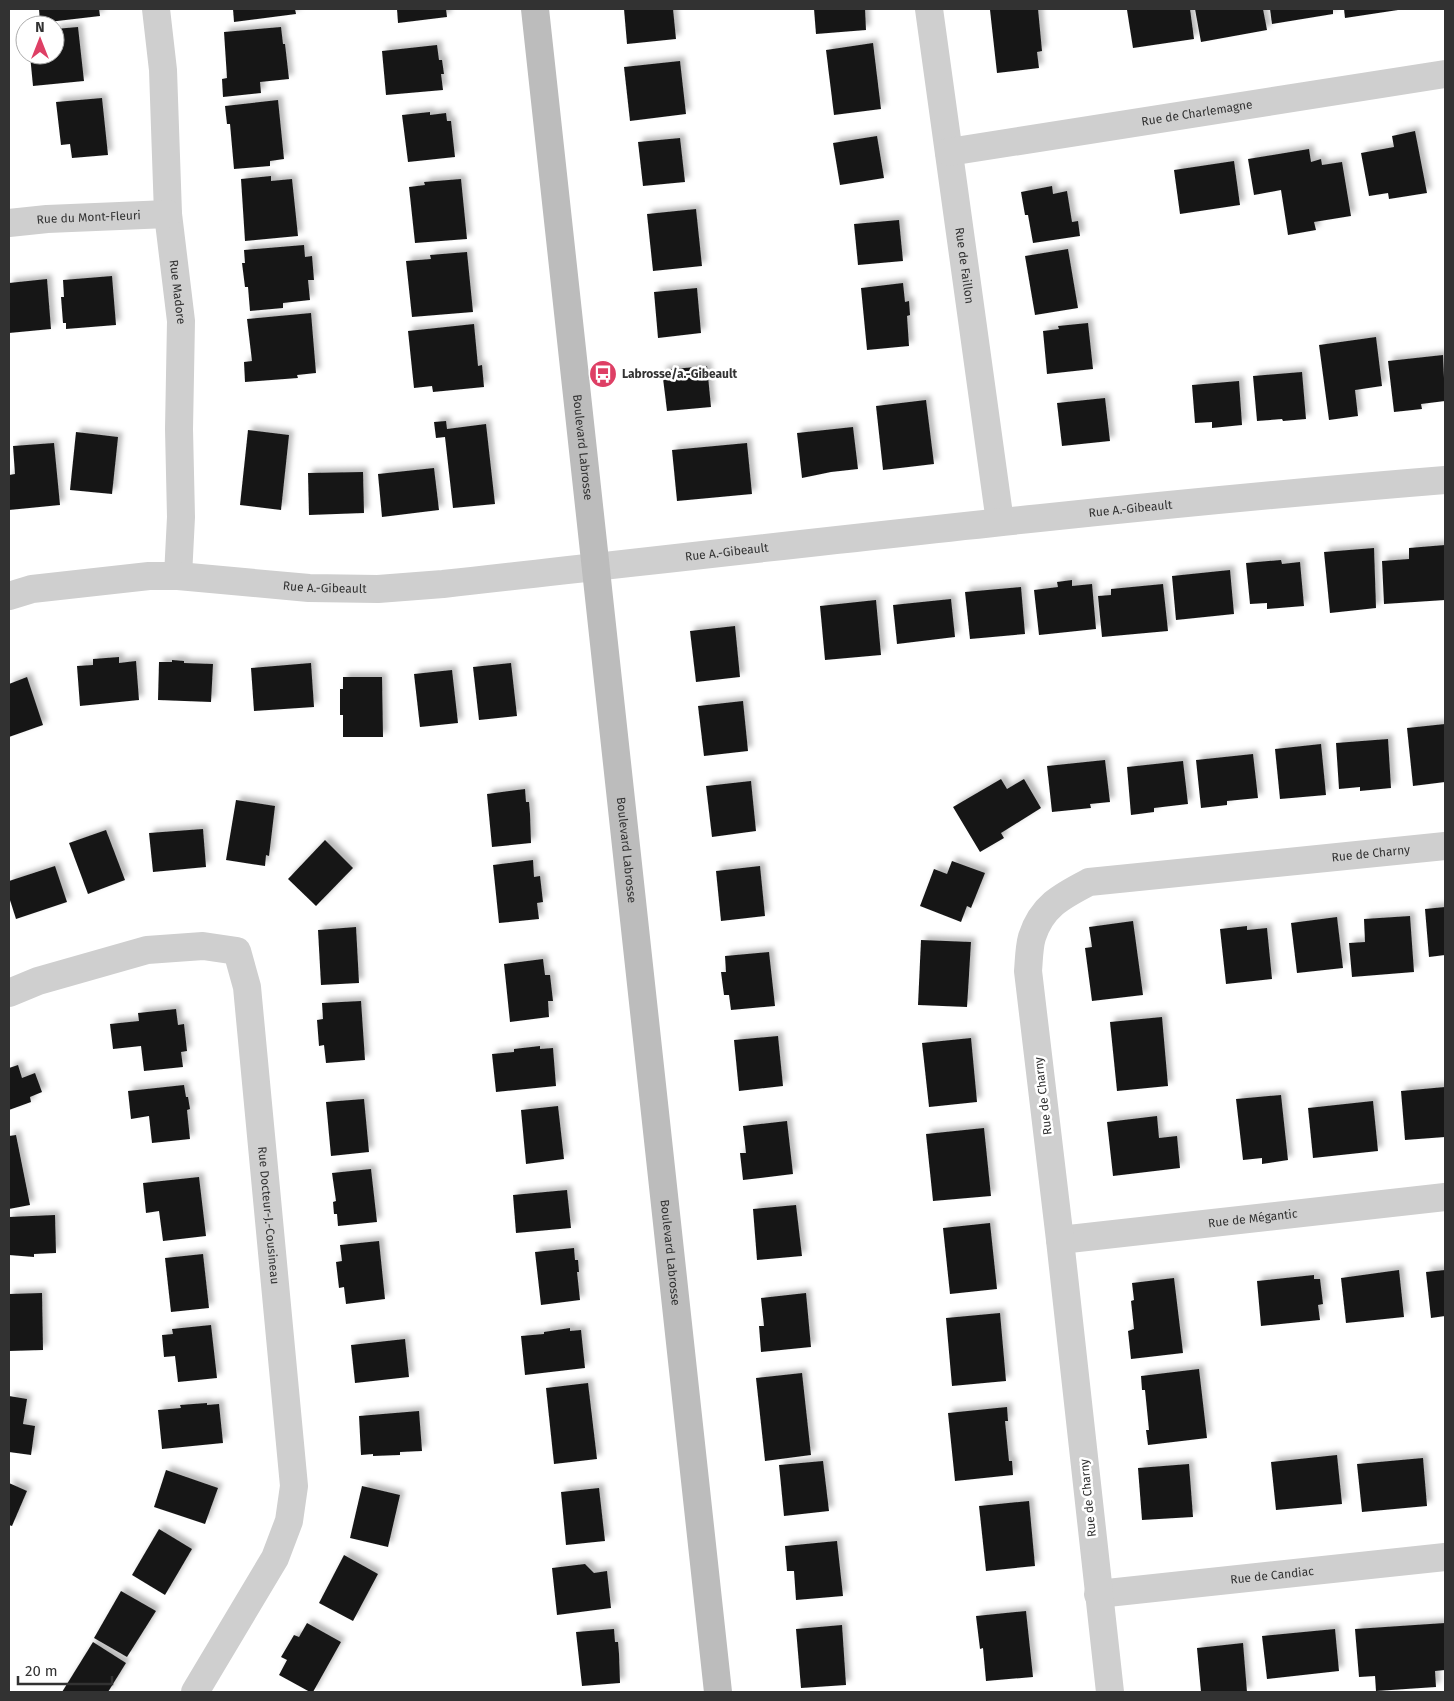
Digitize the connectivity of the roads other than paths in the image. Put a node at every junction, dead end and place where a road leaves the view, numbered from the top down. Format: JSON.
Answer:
{"nodes":[{"id":1,"x":156,"y":9,"type":"edge"},
{"id":2,"x":536,"y":9,"type":"edge"},
{"id":3,"x":929,"y":9,"type":"edge"},
{"id":4,"x":1445,"y":74,"type":"edge"},
{"id":5,"x":949,"y":152,"type":"junction"},
{"id":6,"x":168,"y":214,"type":"junction"},
{"id":7,"x":9,"y":223,"type":"edge"},
{"id":8,"x":1445,"y":480,"type":"edge"},
{"id":9,"x":1000,"y":522,"type":"junction"},
{"id":10,"x":595,"y":567,"type":"junction"},
{"id":11,"x":178,"y":576,"type":"junction"},
{"id":12,"x":9,"y":596,"type":"edge"},
{"id":13,"x":1445,"y":846,"type":"edge"},
{"id":14,"x":9,"y":993,"type":"edge"},
{"id":15,"x":1445,"y":1197,"type":"edge"},
{"id":16,"x":1060,"y":1240,"type":"junction"},
{"id":17,"x":1445,"y":1557,"type":"edge"},
{"id":18,"x":1098,"y":1594,"type":"junction"},
{"id":19,"x":196,"y":1692,"type":"edge"},
{"id":20,"x":718,"y":1692,"type":"edge"},
{"id":21,"x":1110,"y":1692,"type":"edge"}],
"edges":[{"from":1,"to":6,"type":"street","name":"Rue Madore"},
{"from":2,"to":10,"type":"main road","name":"Boulevard Labrosse"},
{"from":3,"to":5,"type":"street","name":"Rue de Faillon"},
{"from":4,"to":5,"type":"street","name":"Rue de Charlemagne"},
{"from":5,"to":9,"type":"street","name":"Rue de Faillon"},
{"from":6,"to":7,"type":"street","name":"Rue du Mont-Fleuri"},
{"from":6,"to":11,"type":"street","name":"Rue Madore"},
{"from":8,"to":9,"type":"street","name":"Rue A.-Gibeault"},
{"from":9,"to":10,"type":"street","name":"Rue A.-Gibeault"},
{"from":10,"to":11,"type":"street","name":"Rue A.-Gibeault"},
{"from":10,"to":20,"type":"main road","name":"Boulevard Labrosse"},
{"from":11,"to":12,"type":"street","name":"Rue A.-Gibeault"},
{"from":13,"to":16,"type":"street","name":"Rue de Charny"},
{"from":14,"to":19,"type":"street","name":"Rue Docteur-J.-Cousineau"},
{"from":15,"to":16,"type":"street","name":"Rue de Mégantic"},
{"from":16,"to":18,"type":"street","name":"Rue de Charny"},
{"from":17,"to":18,"type":"street","name":"Rue de Candiac"},
{"from":18,"to":21,"type":"street","name":"Rue de Charny"}]}
